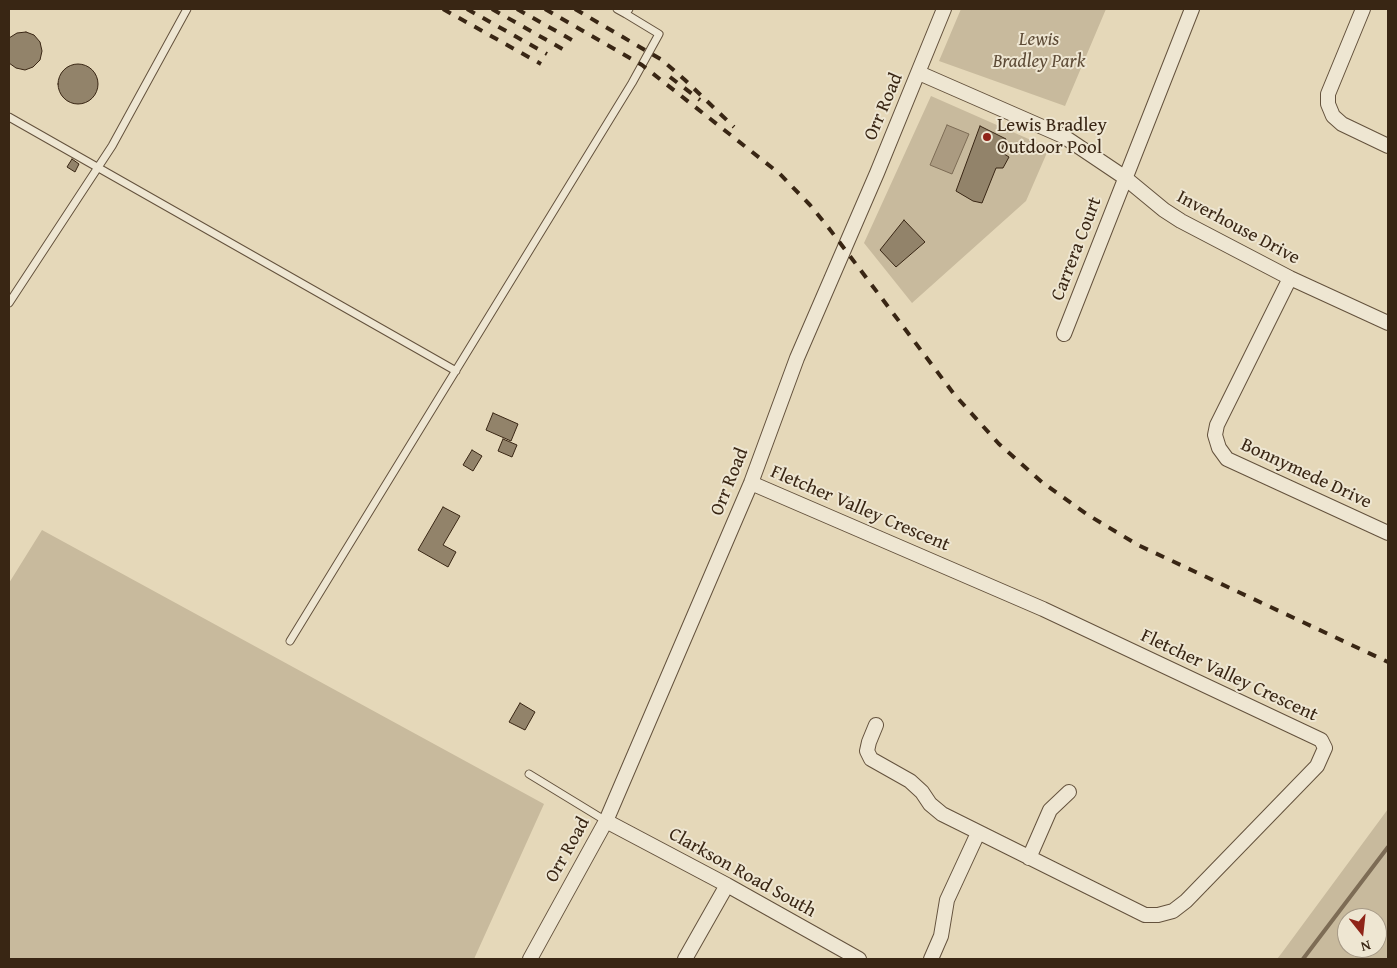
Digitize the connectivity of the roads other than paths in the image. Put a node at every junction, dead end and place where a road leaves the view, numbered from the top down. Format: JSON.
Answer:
{"nodes":[{"id":1,"x":187,"y":9,"type":"edge"},
{"id":2,"x":617,"y":9,"type":"edge"},
{"id":3,"x":944,"y":9,"type":"edge"},
{"id":4,"x":1192,"y":9,"type":"edge"},
{"id":5,"x":1363,"y":9,"type":"edge"},
{"id":6,"x":628,"y":11,"type":"edge"},
{"id":7,"x":918,"y":73,"type":"junction"},
{"id":8,"x":9,"y":117,"type":"edge"},
{"id":9,"x":1388,"y":146,"type":"edge"},
{"id":10,"x":97,"y":166,"type":"junction"},
{"id":11,"x":1124,"y":177,"type":"junction"},
{"id":12,"x":1290,"y":278,"type":"junction"},
{"id":13,"x":9,"y":303,"type":"edge"},
{"id":14,"x":1388,"y":323,"type":"edge"},
{"id":15,"x":1064,"y":334,"type":"dead end"},
{"id":16,"x":456,"y":371,"type":"junction"},
{"id":17,"x":751,"y":483,"type":"junction"},
{"id":18,"x":1388,"y":533,"type":"edge"},
{"id":19,"x":290,"y":641,"type":"dead end"},
{"id":20,"x":876,"y":725,"type":"dead end"},
{"id":21,"x":529,"y":774,"type":"dead end"},
{"id":22,"x":1069,"y":792,"type":"dead end"},
{"id":23,"x":606,"y":821,"type":"junction"},
{"id":24,"x":978,"y":833,"type":"junction"},
{"id":25,"x":1029,"y":858,"type":"junction"},
{"id":26,"x":728,"y":885,"type":"junction"},
{"id":27,"x":530,"y":959,"type":"edge"},
{"id":28,"x":685,"y":959,"type":"edge"},
{"id":29,"x":859,"y":959,"type":"edge"},
{"id":30,"x":931,"y":959,"type":"edge"}],
"edges":[{"from":1,"to":10,"type":"lane"},
{"from":2,"to":6,"type":"lane"},
{"from":3,"to":7,"type":"street","name":"Orr Road"},
{"from":4,"to":11,"type":"street","name":"Carrera Court"},
{"from":5,"to":9,"type":"street"},
{"from":6,"to":16,"type":"lane"},
{"from":7,"to":11,"type":"street","name":"Inverhouse Drive"},
{"from":7,"to":17,"type":"street","name":"Orr Road"},
{"from":8,"to":10,"type":"lane"},
{"from":10,"to":13,"type":"lane"},
{"from":10,"to":16,"type":"lane"},
{"from":11,"to":12,"type":"street","name":"Inverhouse Drive"},
{"from":11,"to":15,"type":"street","name":"Carrera Court"},
{"from":12,"to":14,"type":"street","name":"Inverhouse Drive"},
{"from":12,"to":18,"type":"street","name":"Bonnymede Drive"},
{"from":16,"to":19,"type":"lane"},
{"from":17,"to":23,"type":"street","name":"Orr Road"},
{"from":17,"to":25,"type":"street","name":"Fletcher Valley Crescent"},
{"from":20,"to":24,"type":"street","name":"Fletcher Valley Crescent"},
{"from":21,"to":23,"type":"lane"},
{"from":22,"to":25,"type":"street"},
{"from":23,"to":26,"type":"street","name":"Clarkson Road South"},
{"from":23,"to":27,"type":"street","name":"Orr Road"},
{"from":24,"to":25,"type":"street","name":"Fletcher Valley Crescent"},
{"from":24,"to":30,"type":"street"},
{"from":26,"to":28,"type":"street"},
{"from":26,"to":29,"type":"street","name":"Clarkson Road South"}]}
